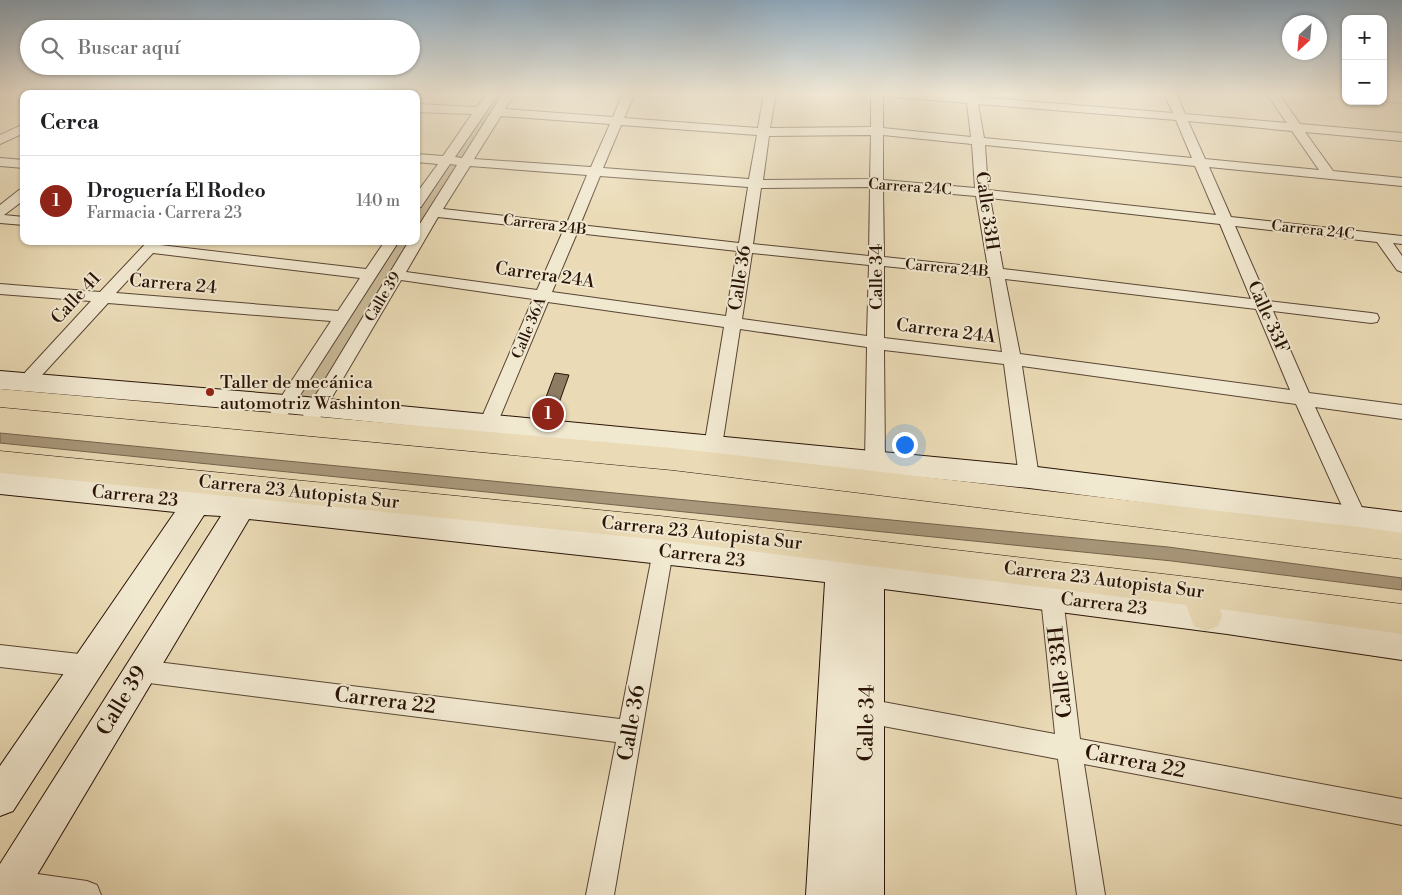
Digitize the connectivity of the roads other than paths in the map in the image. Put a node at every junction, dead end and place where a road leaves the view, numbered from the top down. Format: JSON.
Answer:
{"nodes":[{"id":1,"x":464,"y":135,"type":"edge"},
{"id":2,"x":484,"y":135,"type":"edge"},
{"id":3,"x":611,"y":135,"type":"edge"},
{"id":4,"x":764,"y":135,"type":"edge"},
{"id":5,"x":876,"y":135,"type":"edge"},
{"id":6,"x":919,"y":135,"type":"edge"},
{"id":7,"x":977,"y":135,"type":"edge"},
{"id":8,"x":1188,"y":135,"type":"edge"},
{"id":9,"x":1302,"y":135,"type":"edge"},
{"id":10,"x":1376,"y":135,"type":"edge"},
{"id":11,"x":1402,"y":137,"type":"edge"},
{"id":12,"x":978,"y":140,"type":"junction"},
{"id":13,"x":420,"y":158,"type":"edge"},
{"id":14,"x":446,"y":160,"type":"junction"},
{"id":15,"x":0,"y":162,"type":"edge"},
{"id":16,"x":467,"y":162,"type":"junction"},
{"id":17,"x":1200,"y":162,"type":"junction"},
{"id":18,"x":20,"y":164,"type":"edge"},
{"id":19,"x":595,"y":172,"type":"junction"},
{"id":20,"x":1329,"y":175,"type":"junction"},
{"id":21,"x":1402,"y":182,"type":"edge"},
{"id":22,"x":876,"y":183,"type":"junction"},
{"id":23,"x":756,"y":184,"type":"junction"},
{"id":24,"x":982,"y":193,"type":"junction"},
{"id":25,"x":20,"y":196,"type":"edge"},
{"id":26,"x":420,"y":198,"type":"edge"},
{"id":27,"x":0,"y":212,"type":"edge"},
{"id":28,"x":434,"y":212,"type":"junction"},
{"id":29,"x":0,"y":219,"type":"edge"},
{"id":30,"x":1225,"y":220,"type":"junction"},
{"id":31,"x":20,"y":221,"type":"edge"},
{"id":32,"x":572,"y":228,"type":"junction"},
{"id":33,"x":420,"y":235,"type":"edge"},
{"id":34,"x":1382,"y":238,"type":"junction"},
{"id":35,"x":1402,"y":240,"type":"edge"},
{"id":36,"x":152,"y":245,"type":"edge"},
{"id":37,"x":389,"y":245,"type":"edge"},
{"id":38,"x":414,"y":245,"type":"edge"},
{"id":39,"x":745,"y":248,"type":"junction"},
{"id":40,"x":876,"y":262,"type":"junction"},
{"id":41,"x":1402,"y":267,"type":"edge"},
{"id":42,"x":996,"y":273,"type":"junction"},
{"id":43,"x":370,"y":274,"type":"junction"},
{"id":44,"x":396,"y":275,"type":"junction"},
{"id":45,"x":0,"y":289,"type":"edge"},
{"id":46,"x":543,"y":295,"type":"junction"},
{"id":47,"x":103,"y":298,"type":"junction"},
{"id":48,"x":1262,"y":305,"type":"junction"},
{"id":49,"x":342,"y":317,"type":"junction"},
{"id":50,"x":1371,"y":318,"type":"dead end"},
{"id":51,"x":733,"y":321,"type":"junction"},
{"id":52,"x":876,"y":343,"type":"junction"},
{"id":53,"x":1012,"y":359,"type":"junction"},
{"id":54,"x":0,"y":380,"type":"edge"},
{"id":55,"x":26,"y":382,"type":"junction"},
{"id":56,"x":0,"y":398,"type":"edge"},
{"id":57,"x":1303,"y":399,"type":"junction"},
{"id":58,"x":1402,"y":412,"type":"edge"},
{"id":59,"x":279,"y":413,"type":"junction"},
{"id":60,"x":311,"y":417,"type":"junction"},
{"id":61,"x":488,"y":424,"type":"junction"},
{"id":62,"x":711,"y":454,"type":"junction"},
{"id":63,"x":0,"y":462,"type":"edge"},
{"id":64,"x":875,"y":462,"type":"junction"},
{"id":65,"x":1028,"y":477,"type":"junction"},
{"id":66,"x":0,"y":483,"type":"edge"},
{"id":67,"x":197,"y":502,"type":"junction"},
{"id":68,"x":242,"y":507,"type":"junction"},
{"id":69,"x":1402,"y":524,"type":"edge"},
{"id":70,"x":1362,"y":529,"type":"junction"},
{"id":71,"x":1402,"y":546,"type":"edge"},
{"id":72,"x":663,"y":551,"type":"junction"},
{"id":73,"x":860,"y":566,"type":"junction"},
{"id":74,"x":1052,"y":598,"type":"junction"},
{"id":75,"x":1202,"y":604,"type":"junction"},
{"id":76,"x":1402,"y":626,"type":"edge"},
{"id":77,"x":0,"y":656,"type":"edge"},
{"id":78,"x":88,"y":666,"type":"junction"},
{"id":79,"x":141,"y":671,"type":"junction"},
{"id":80,"x":867,"y":711,"type":"junction"},
{"id":81,"x":630,"y":732,"type":"junction"},
{"id":82,"x":1069,"y":749,"type":"junction"},
{"id":83,"x":0,"y":798,"type":"edge"},
{"id":84,"x":1402,"y":812,"type":"edge"},
{"id":85,"x":6,"y":890,"type":"edge"},
{"id":86,"x":87,"y":895,"type":"edge"},
{"id":87,"x":600,"y":895,"type":"edge"},
{"id":88,"x":826,"y":895,"type":"edge"},
{"id":89,"x":864,"y":895,"type":"edge"},
{"id":90,"x":1091,"y":895,"type":"edge"}],
"edges":[{"from":1,"to":14,"type":"street"},
{"from":2,"to":16,"type":"street","name":"Calle 39"},
{"from":3,"to":19,"type":"street","name":"Calle 36A"},
{"from":4,"to":23,"type":"street","name":"Calle 36"},
{"from":5,"to":22,"type":"street","name":"Calle 34"},
{"from":6,"to":12,"type":"street"},
{"from":7,"to":12,"type":"street","name":"Calle 33H"},
{"from":8,"to":17,"type":"street","name":"Calle 33F"},
{"from":9,"to":20,"type":"street"},
{"from":10,"to":11,"type":"street"},
{"from":12,"to":17,"type":"street"},
{"from":12,"to":24,"type":"street","name":"Calle 33H"},
{"from":13,"to":14,"type":"street","name":"Carrera 24C"},
{"from":14,"to":16,"type":"street","name":"Carrera 24C"},
{"from":14,"to":26,"type":"street"},
{"from":15,"to":18,"type":"street"},
{"from":16,"to":19,"type":"street","name":"Carrera 24C"},
{"from":16,"to":28,"type":"street","name":"Calle 39"},
{"from":17,"to":20,"type":"street"},
{"from":17,"to":30,"type":"street","name":"Calle 33F"},
{"from":19,"to":23,"type":"street","name":"Carrera 24C"},
{"from":19,"to":32,"type":"street","name":"Calle 36A"},
{"from":20,"to":21,"type":"street"},
{"from":22,"to":23,"type":"street","name":"Carrera 24C"},
{"from":22,"to":24,"type":"street","name":"Carrera 24C"},
{"from":22,"to":40,"type":"street","name":"Calle 34"},
{"from":23,"to":39,"type":"street","name":"Calle 36"},
{"from":24,"to":30,"type":"street","name":"Carrera 24C"},
{"from":24,"to":42,"type":"street","name":"Calle 33H"},
{"from":25,"to":27,"type":"street"},
{"from":28,"to":32,"type":"street","name":"Carrera 24B"},
{"from":28,"to":33,"type":"street","name":"Calle 39"},
{"from":29,"to":31,"type":"street"},
{"from":30,"to":34,"type":"street","name":"Carrera 24C"},
{"from":30,"to":48,"type":"street","name":"Calle 33F"},
{"from":32,"to":39,"type":"street","name":"Carrera 24B"},
{"from":32,"to":46,"type":"street","name":"Calle 36A"},
{"from":34,"to":35,"type":"street","name":"Carrera 24C"},
{"from":34,"to":41,"type":"street"},
{"from":36,"to":43,"type":"street"},
{"from":36,"to":47,"type":"street","name":"Calle 41"},
{"from":37,"to":43,"type":"street","name":"Calle 39"},
{"from":38,"to":44,"type":"street","name":"Calle 39"},
{"from":39,"to":40,"type":"street","name":"Carrera 24B"},
{"from":39,"to":51,"type":"street","name":"Calle 36"},
{"from":40,"to":42,"type":"street","name":"Carrera 24B"},
{"from":40,"to":52,"type":"street","name":"Calle 34"},
{"from":42,"to":48,"type":"street","name":"Carrera 24B"},
{"from":42,"to":53,"type":"street","name":"Calle 33H"},
{"from":43,"to":49,"type":"street","name":"Calle 39"},
{"from":44,"to":46,"type":"street","name":"Carrera 24A"},
{"from":44,"to":60,"type":"street","name":"Calle 39"},
{"from":45,"to":47,"type":"street","name":"Carrera 24"},
{"from":46,"to":51,"type":"street","name":"Carrera 24A"},
{"from":46,"to":61,"type":"street","name":"Calle 36A"},
{"from":47,"to":49,"type":"street","name":"Carrera 24"},
{"from":47,"to":55,"type":"street","name":"Calle 41"},
{"from":48,"to":50,"type":"street","name":"Carrera 24B"},
{"from":48,"to":57,"type":"street","name":"Calle 33F"},
{"from":49,"to":59,"type":"street","name":"Calle 39"},
{"from":51,"to":52,"type":"street","name":"Carrera 24A"},
{"from":51,"to":62,"type":"street","name":"Calle 36"},
{"from":52,"to":53,"type":"street","name":"Carrera 24A"},
{"from":52,"to":64,"type":"street","name":"Calle 34"},
{"from":53,"to":57,"type":"street","name":"Carrera 24A"},
{"from":53,"to":65,"type":"street","name":"Calle 33H"},
{"from":54,"to":55,"type":"street"},
{"from":55,"to":59,"type":"street"},
{"from":56,"to":59,"type":"main road"},
{"from":57,"to":58,"type":"street","name":"Carrera 24A"},
{"from":57,"to":70,"type":"street","name":"Calle 33F"},
{"from":59,"to":60,"type":"main road"},
{"from":60,"to":61,"type":"street"},
{"from":60,"to":62,"type":"main road"},
{"from":61,"to":62,"type":"street"},
{"from":62,"to":64,"type":"street"},
{"from":62,"to":70,"type":"main road"},
{"from":63,"to":73,"type":"main road","name":"Carrera 23 Autopista Sur"},
{"from":64,"to":65,"type":"street"},
{"from":65,"to":70,"type":"street"},
{"from":66,"to":67,"type":"street","name":"Carrera 23"},
{"from":67,"to":68,"type":"street","name":"Carrera 23"},
{"from":67,"to":78,"type":"street"},
{"from":68,"to":72,"type":"street","name":"Carrera 23"},
{"from":68,"to":79,"type":"street","name":"Calle 39"},
{"from":69,"to":70,"type":"street"},
{"from":70,"to":71,"type":"main road"},
{"from":72,"to":73,"type":"street","name":"Carrera 23"},
{"from":72,"to":81,"type":"street","name":"Calle 36"},
{"from":73,"to":74,"type":"street","name":"Carrera 23"},
{"from":73,"to":75,"type":"main road","name":"Carrera 23 Autopista Sur"},
{"from":73,"to":80,"type":"street","name":"Calle 34"},
{"from":73,"to":88,"type":"street","name":"Calle 34"},
{"from":74,"to":75,"type":"street","name":"Carrera 23"},
{"from":74,"to":82,"type":"street","name":"Calle 33H"},
{"from":75,"to":76,"type":"street","name":"Carrera 23"},
{"from":77,"to":78,"type":"street"},
{"from":78,"to":83,"type":"street"},
{"from":79,"to":81,"type":"street","name":"Carrera 22"},
{"from":79,"to":85,"type":"street","name":"Calle 39"},
{"from":80,"to":82,"type":"street","name":"Carrera 22"},
{"from":80,"to":89,"type":"street","name":"Calle 34"},
{"from":81,"to":87,"type":"street","name":"Calle 36"},
{"from":82,"to":84,"type":"street","name":"Carrera 22"},
{"from":82,"to":90,"type":"street","name":"Calle 33H"},
{"from":85,"to":86,"type":"street"}]}
